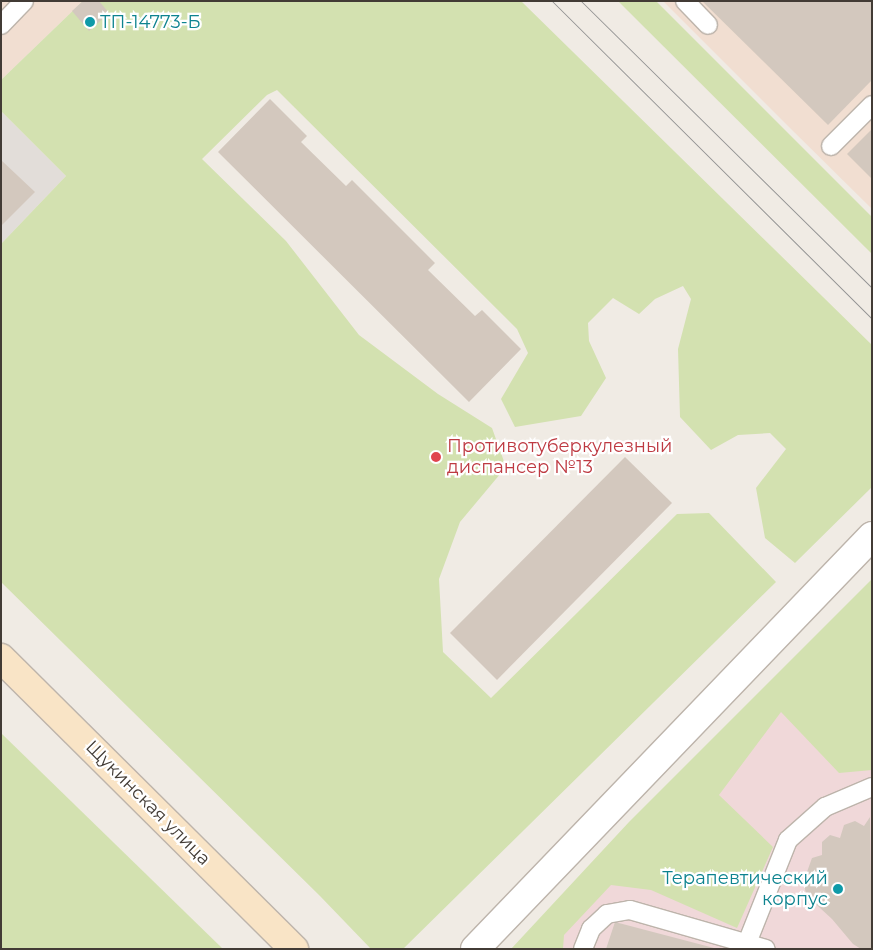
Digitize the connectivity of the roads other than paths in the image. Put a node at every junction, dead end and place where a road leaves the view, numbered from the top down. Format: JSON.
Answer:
{"nodes":[{"id":1,"x":24,"y":1,"type":"edge"},
{"id":2,"x":685,"y":1,"type":"edge"},
{"id":3,"x":1,"y":25,"type":"edge"},
{"id":4,"x":708,"y":25,"type":"dead end"},
{"id":5,"x":872,"y":105,"type":"edge"},
{"id":6,"x":831,"y":146,"type":"dead end"},
{"id":7,"x":872,"y":536,"type":"edge"},
{"id":8,"x":1,"y":658,"type":"edge"},
{"id":9,"x":872,"y":787,"type":"edge"},
{"id":10,"x":747,"y":943,"type":"junction"},
{"id":11,"x":294,"y":949,"type":"edge"},
{"id":12,"x":475,"y":949,"type":"edge"},
{"id":13,"x":583,"y":949,"type":"edge"},
{"id":14,"x":766,"y":949,"type":"edge"}],
"edges":[{"from":1,"to":3,"type":"lane"},
{"from":2,"to":4,"type":"lane"},
{"from":5,"to":6,"type":"lane"},
{"from":7,"to":12,"type":"street"},
{"from":8,"to":11,"type":"main road","name":"Щукинская улица"},
{"from":9,"to":10,"type":"lane"},
{"from":10,"to":13,"type":"lane"},
{"from":10,"to":14,"type":"lane"}]}
